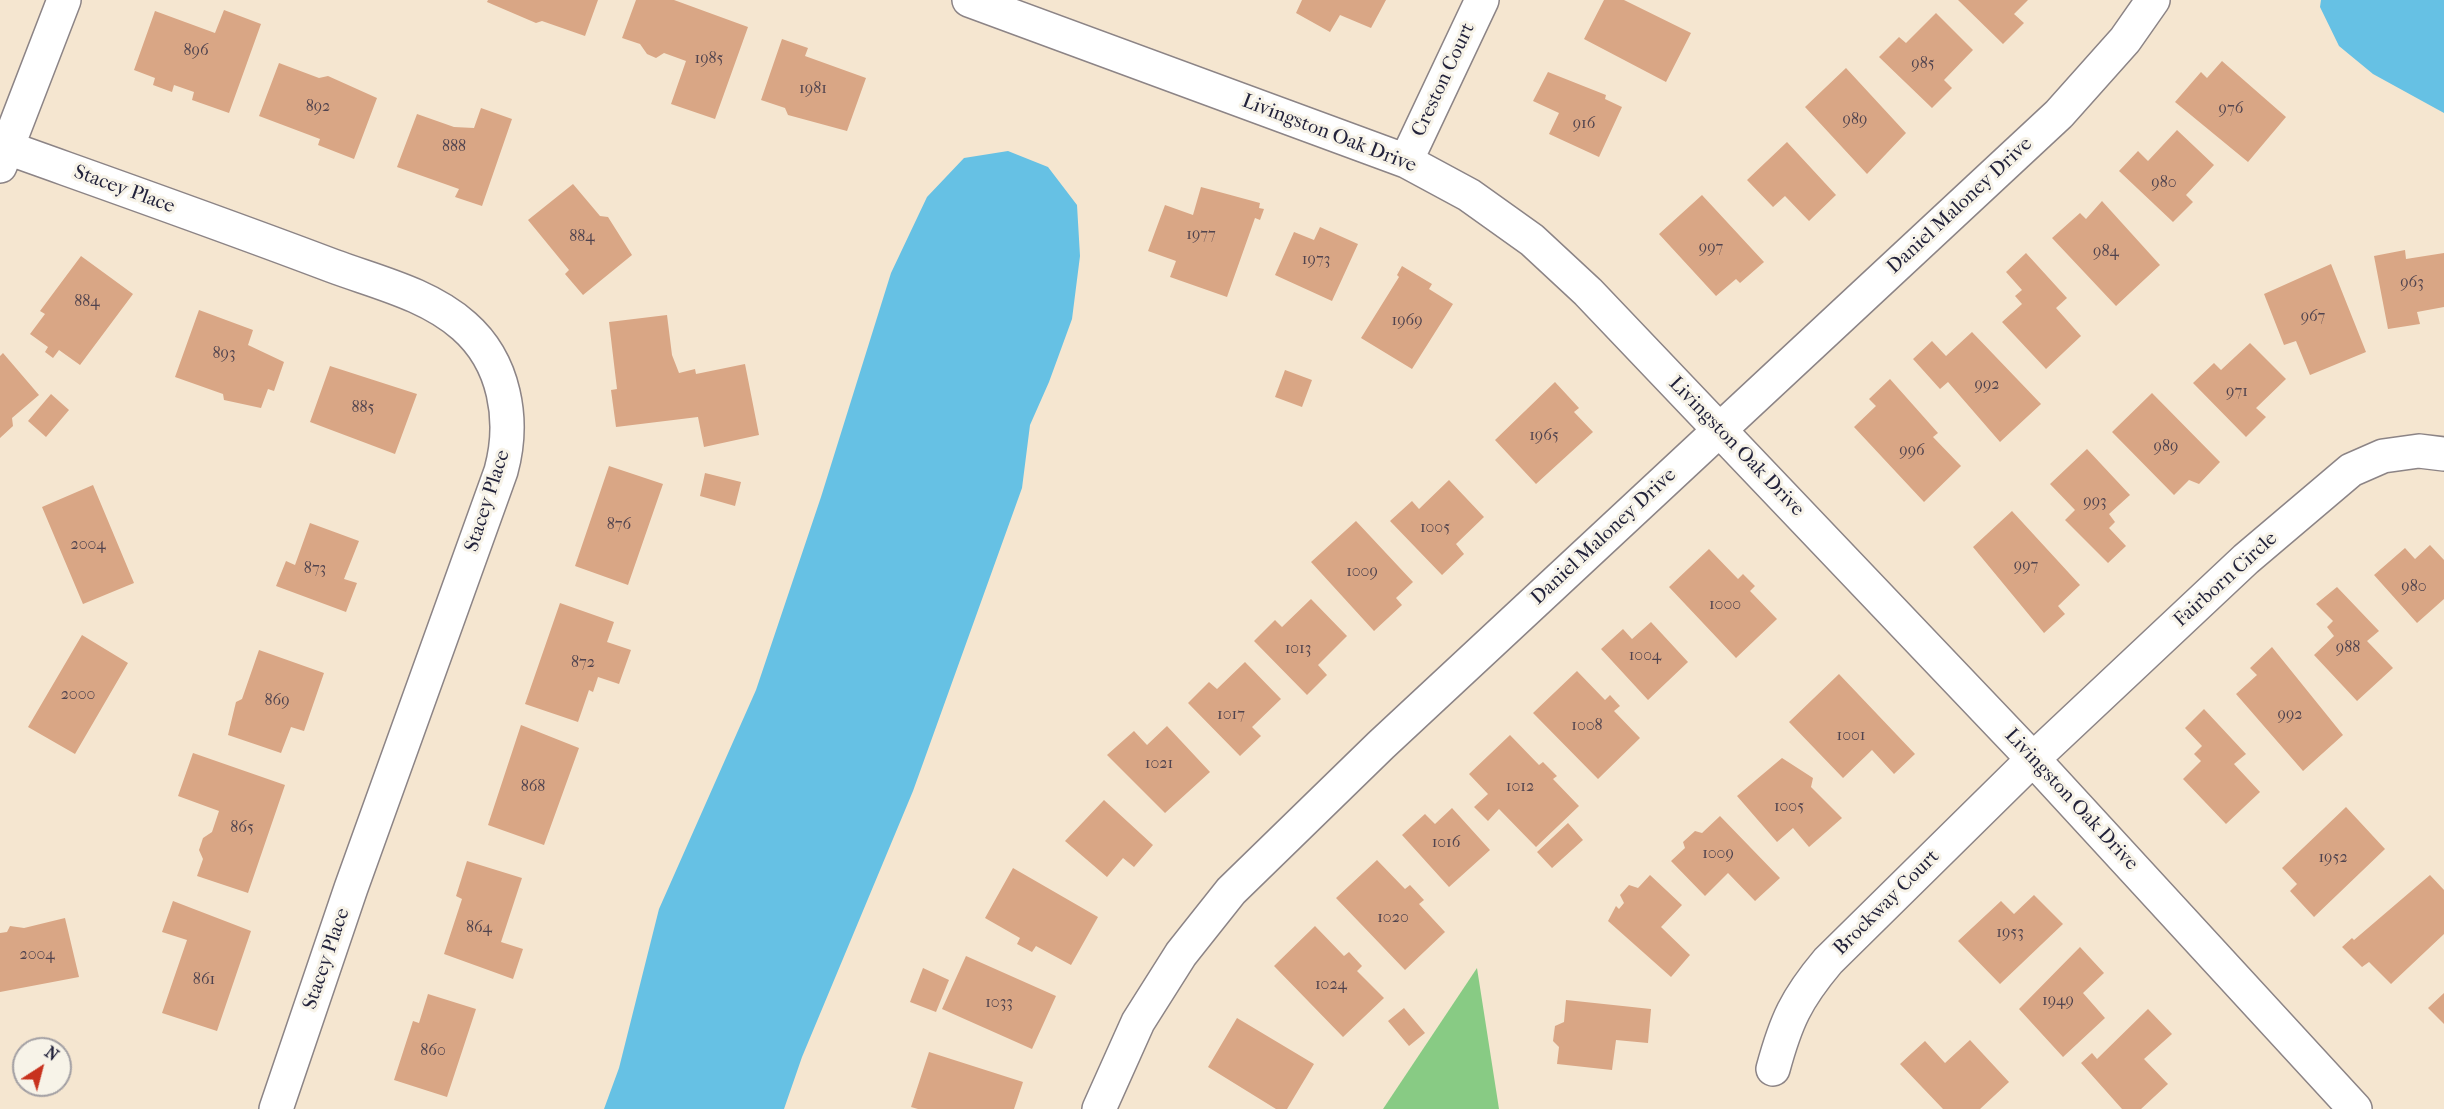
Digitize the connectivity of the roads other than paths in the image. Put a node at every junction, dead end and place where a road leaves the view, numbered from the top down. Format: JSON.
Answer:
{"nodes":[{"id":1,"x":64,"y":0,"type":"edge"},
{"id":2,"x":969,"y":0,"type":"edge"},
{"id":3,"x":1482,"y":0,"type":"edge"},
{"id":4,"x":2153,"y":0,"type":"edge"},
{"id":5,"x":4,"y":157,"type":"edge"},
{"id":6,"x":1406,"y":161,"type":"junction"},
{"id":7,"x":1719,"y":430,"type":"junction"},
{"id":8,"x":2444,"y":454,"type":"edge"},
{"id":9,"x":2033,"y":759,"type":"junction"},
{"id":10,"x":1773,"y":1069,"type":"dead end"},
{"id":11,"x":276,"y":1109,"type":"edge"},
{"id":12,"x":1099,"y":1109,"type":"edge"},
{"id":13,"x":2355,"y":1109,"type":"edge"}],
"edges":[{"from":1,"to":5,"type":"street"},
{"from":2,"to":6,"type":"street","name":"Livingston Oak Drive"},
{"from":3,"to":6,"type":"street","name":"Creston Court"},
{"from":4,"to":7,"type":"street","name":"Daniel Maloney Drive"},
{"from":5,"to":11,"type":"street","name":"Stacey Place"},
{"from":6,"to":7,"type":"street","name":"Livingston Oak Drive"},
{"from":7,"to":9,"type":"street","name":"Livingston Oak Drive"},
{"from":7,"to":12,"type":"street","name":"Daniel Maloney Drive"},
{"from":8,"to":9,"type":"street","name":"Fairborn Circle"},
{"from":9,"to":10,"type":"street","name":"Brockway Court"},
{"from":9,"to":13,"type":"street","name":"Livingston Oak Drive"}]}
